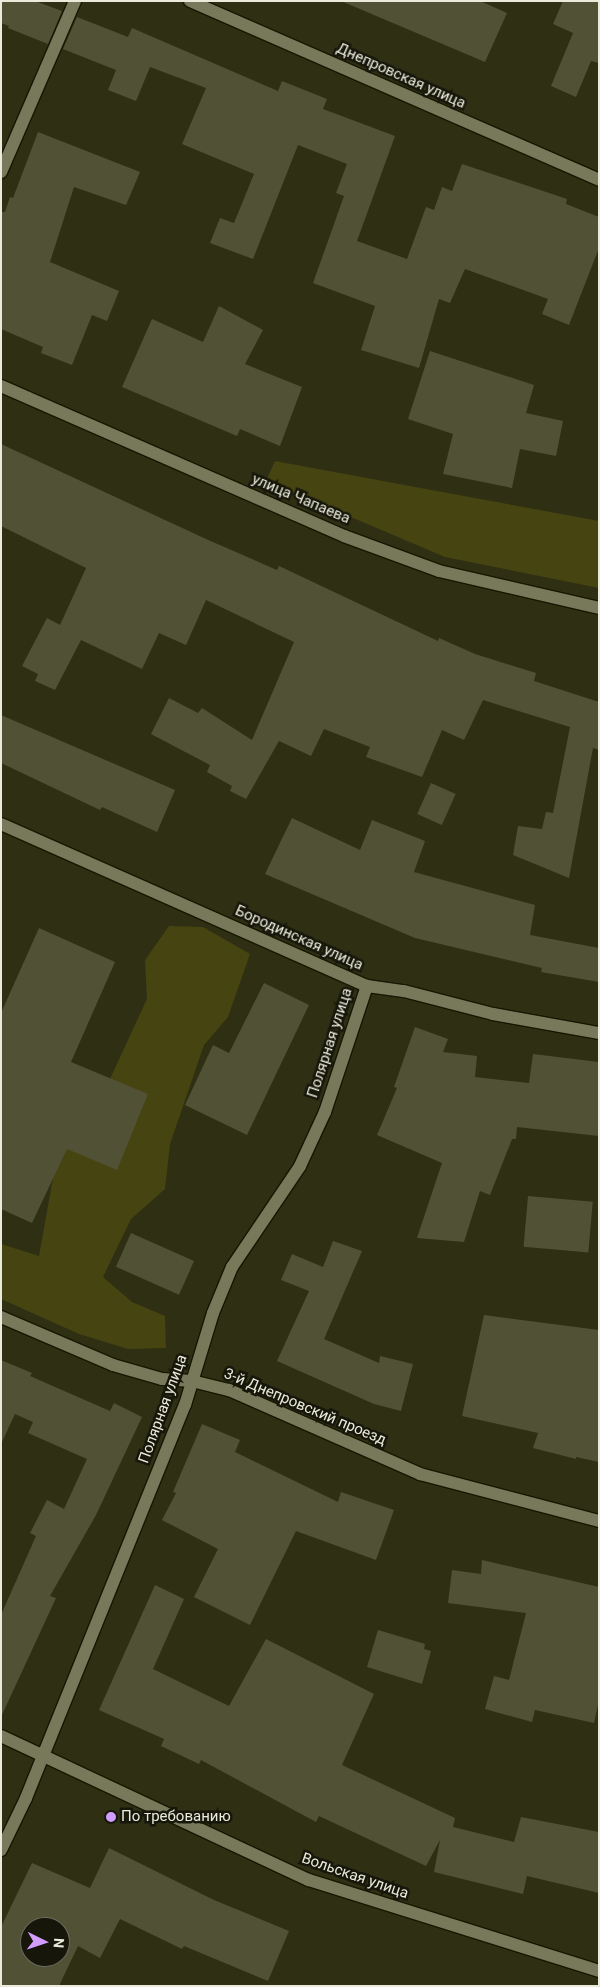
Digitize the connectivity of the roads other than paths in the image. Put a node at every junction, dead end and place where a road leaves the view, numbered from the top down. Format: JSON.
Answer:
{"nodes":[{"id":1,"x":75,"y":1,"type":"edge"},
{"id":2,"x":198,"y":3,"type":"edge"},
{"id":3,"x":1,"y":172,"type":"edge"},
{"id":4,"x":599,"y":180,"type":"edge"},
{"id":5,"x":1,"y":386,"type":"edge"},
{"id":6,"x":599,"y":608,"type":"edge"},
{"id":7,"x":1,"y":824,"type":"edge"},
{"id":8,"x":367,"y":986,"type":"junction"},
{"id":9,"x":599,"y":1033,"type":"edge"},
{"id":10,"x":1,"y":1317,"type":"edge"},
{"id":11,"x":192,"y":1381,"type":"junction"},
{"id":12,"x":599,"y":1521,"type":"edge"},
{"id":13,"x":1,"y":1736,"type":"edge"},
{"id":14,"x":44,"y":1755,"type":"junction"},
{"id":15,"x":1,"y":1850,"type":"edge"},
{"id":16,"x":599,"y":1971,"type":"edge"}],
"edges":[{"from":1,"to":3,"type":"street"},
{"from":2,"to":4,"type":"street","name":"Днепровская улица"},
{"from":5,"to":6,"type":"street","name":"улица Чапаева"},
{"from":7,"to":8,"type":"street","name":"Бородинская улица"},
{"from":8,"to":9,"type":"street","name":"Бородинская улица"},
{"from":8,"to":11,"type":"street","name":"Полярная улица"},
{"from":10,"to":11,"type":"street","name":"3-й Днепровский проезд"},
{"from":11,"to":12,"type":"street","name":"3-й Днепровский проезд"},
{"from":11,"to":14,"type":"street","name":"Полярная улица"},
{"from":13,"to":14,"type":"street","name":"Вольская улица"},
{"from":14,"to":15,"type":"street","name":"Полярная улица"},
{"from":14,"to":16,"type":"street","name":"Вольская улица"}]}
